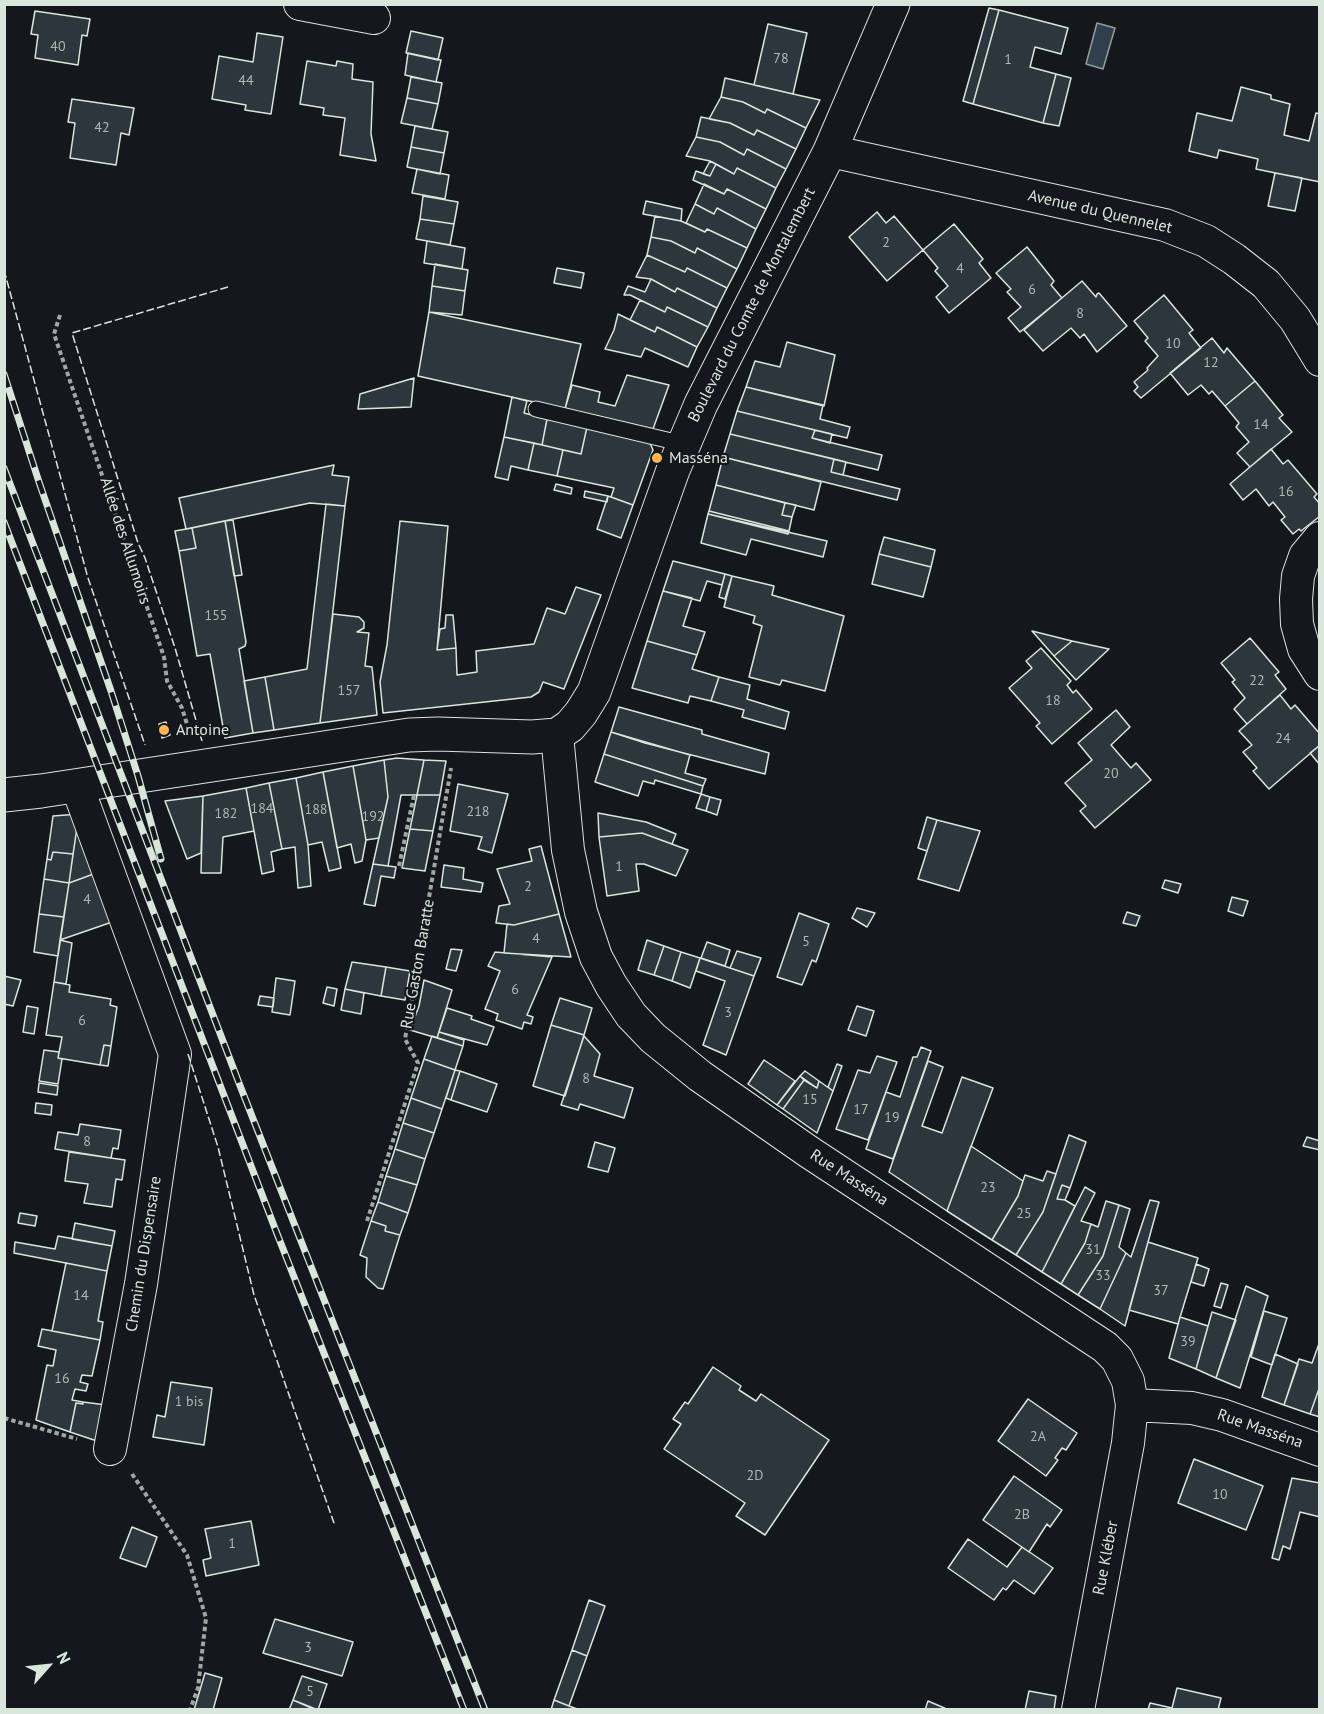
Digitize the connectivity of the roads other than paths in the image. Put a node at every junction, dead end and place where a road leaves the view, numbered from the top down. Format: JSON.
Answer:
{"nodes":[{"id":1,"x":300,"y":4,"type":"edge"},
{"id":2,"x":893,"y":4,"type":"edge"},
{"id":3,"x":374,"y":18,"type":"dead end"},
{"id":4,"x":830,"y":151,"type":"junction"},
{"id":5,"x":1320,"y":360,"type":"edge"},
{"id":6,"x":536,"y":408,"type":"dead end"},
{"id":7,"x":684,"y":444,"type":"junction"},
{"id":8,"x":1320,"y":538,"type":"edge"},
{"id":9,"x":1320,"y":674,"type":"edge"},
{"id":10,"x":557,"y":735,"type":"junction"},
{"id":11,"x":77,"y":786,"type":"junction"},
{"id":12,"x":4,"y":795,"type":"edge"},
{"id":13,"x":1132,"y":1405,"type":"junction"},
{"id":14,"x":110,"y":1449,"type":"road end"},
{"id":15,"x":1320,"y":1450,"type":"edge"},
{"id":16,"x":1078,"y":1710,"type":"edge"}],
"edges":[{"from":1,"to":3,"type":"street"},
{"from":2,"to":4,"type":"street","name":"Boulevard du Comte de Montalembert"},
{"from":4,"to":5,"type":"street","name":"Avenue du Quennelet"},
{"from":4,"to":7,"type":"street","name":"Boulevard du Comte de Montalembert"},
{"from":6,"to":7,"type":"lane"},
{"from":7,"to":10,"type":"street","name":"Boulevard du Comte de Montalembert"},
{"from":8,"to":9,"type":"street"},
{"from":10,"to":11,"type":"street"},
{"from":10,"to":13,"type":"street","name":"Rue Masséna"},
{"from":11,"to":12,"type":"street"},
{"from":11,"to":14,"type":"street","name":"Chemin du Dispensaire"},
{"from":13,"to":15,"type":"street","name":"Rue Masséna"},
{"from":13,"to":16,"type":"street","name":"Rue Kléber"}]}
